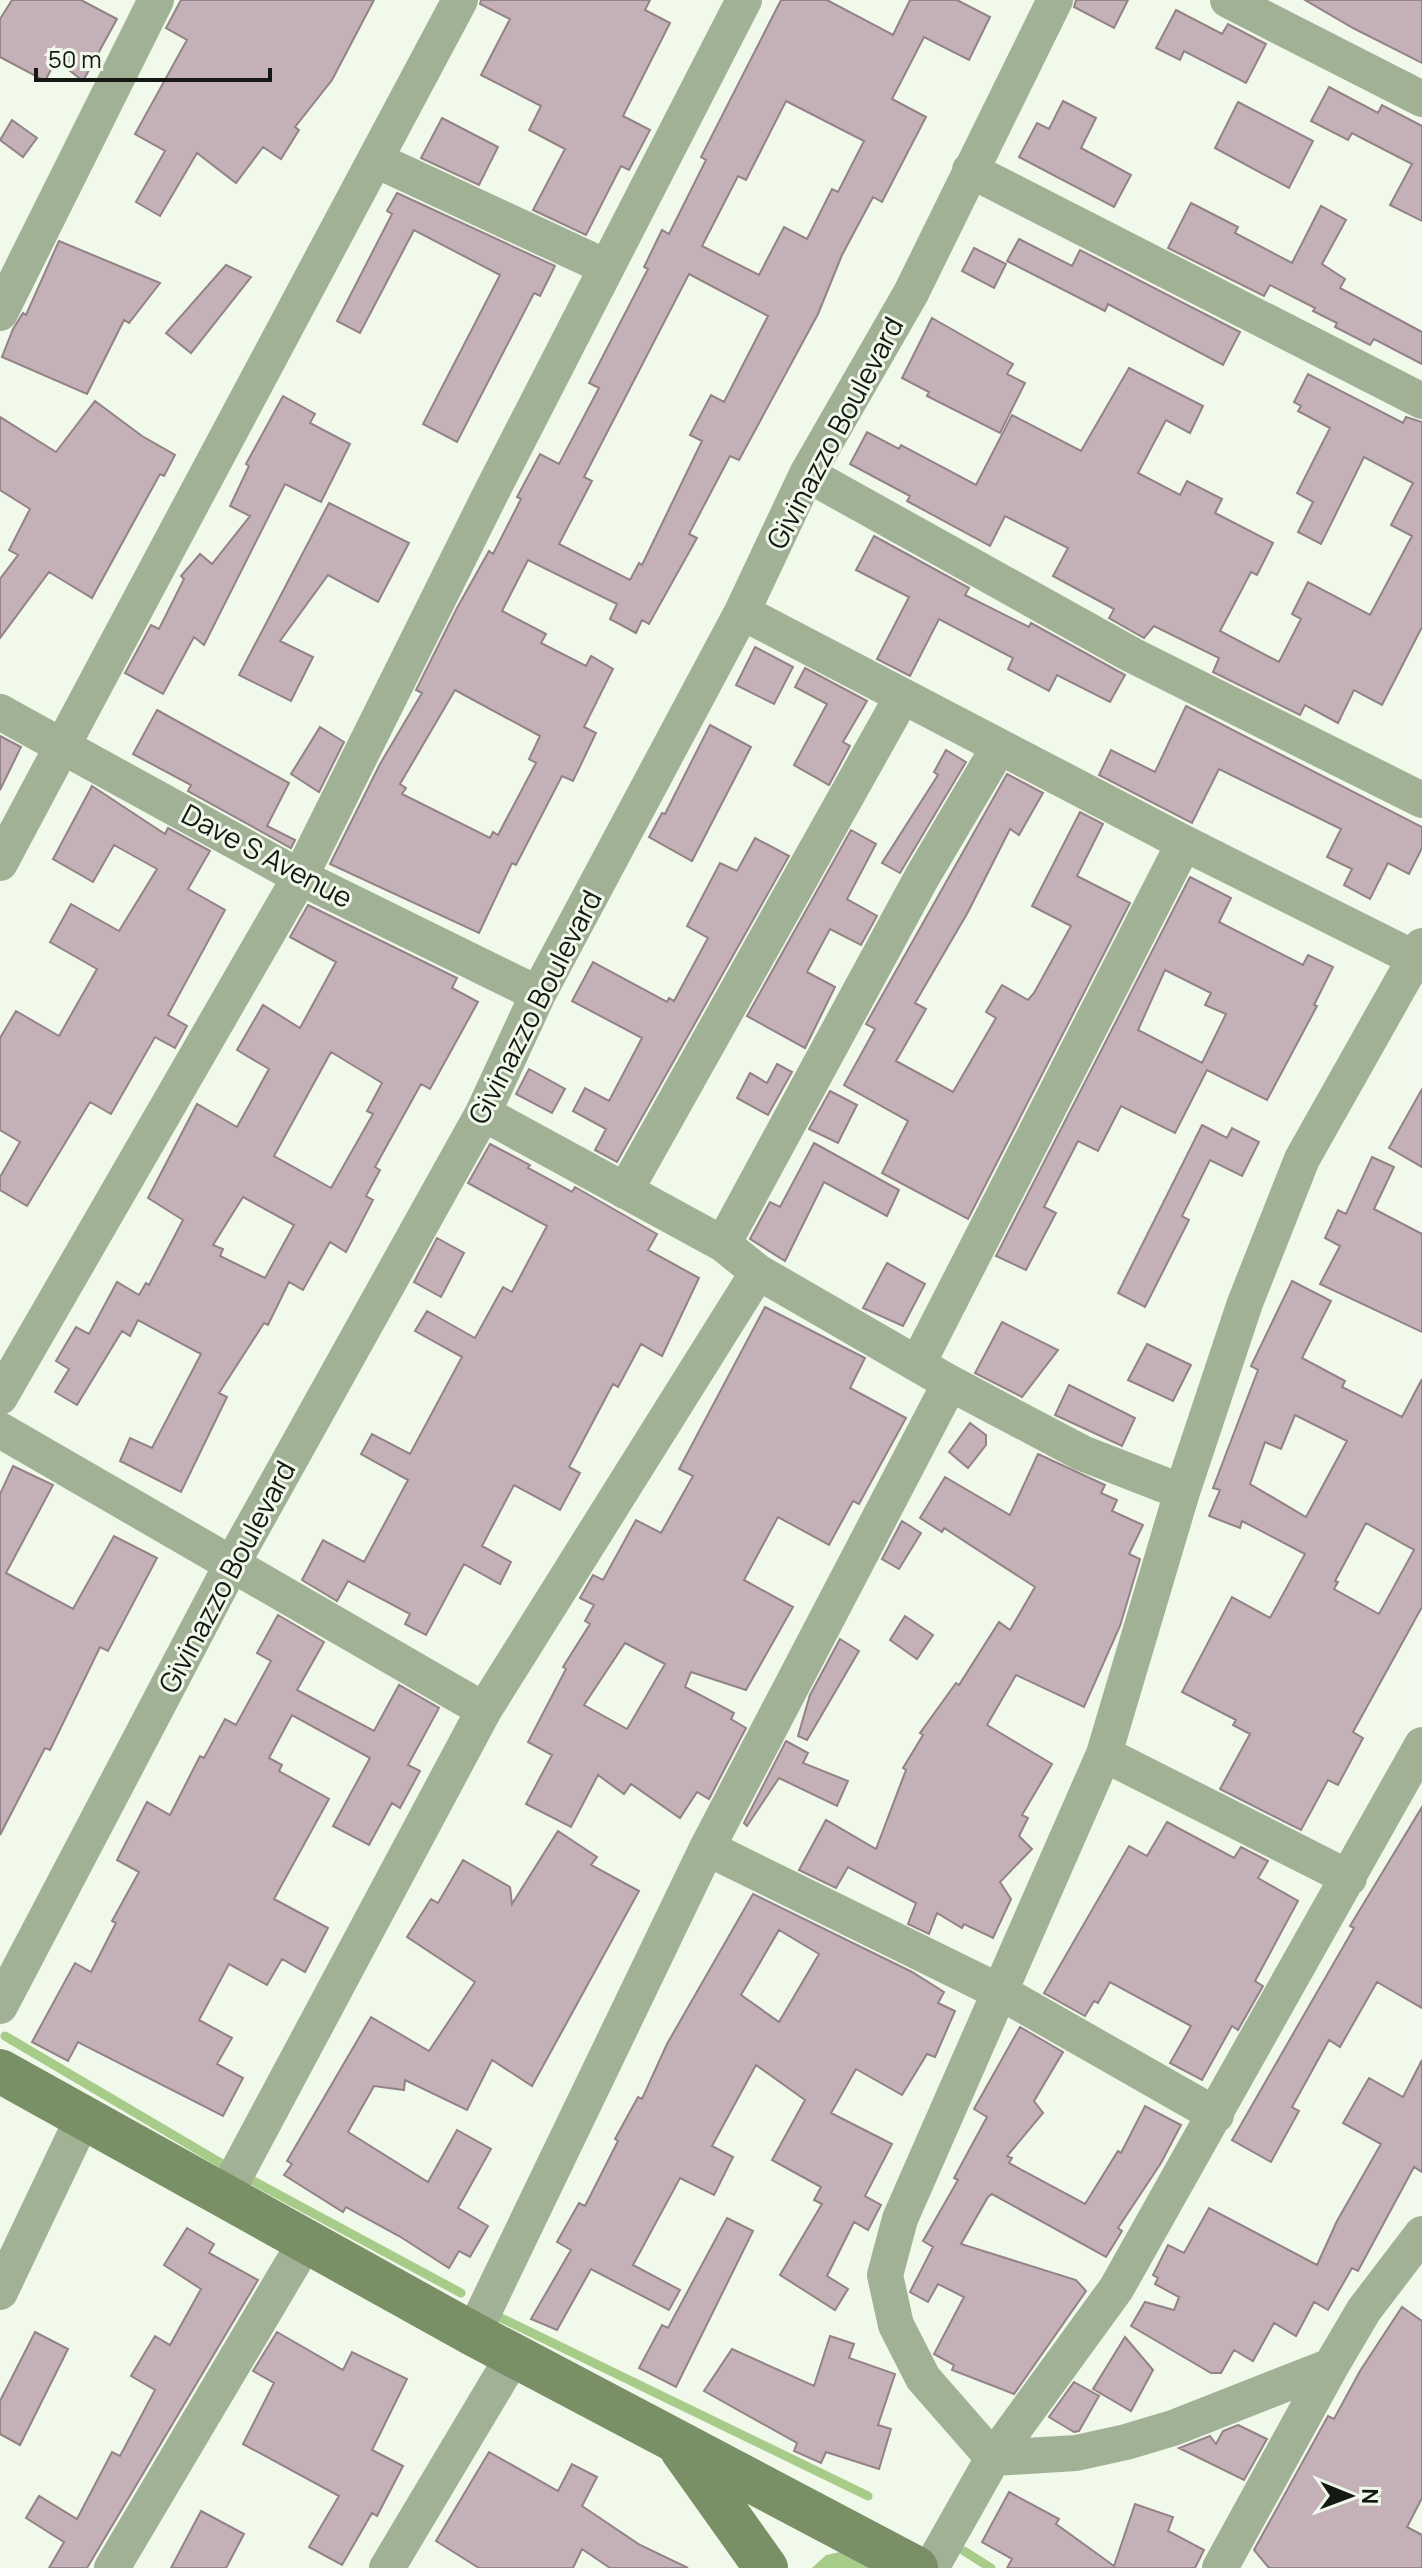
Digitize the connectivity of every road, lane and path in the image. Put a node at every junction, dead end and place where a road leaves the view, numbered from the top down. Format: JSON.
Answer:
{"nodes":[{"id":1,"x":156,"y":0,"type":"edge"},
{"id":2,"x":460,"y":0,"type":"edge"},
{"id":3,"x":744,"y":0,"type":"edge"},
{"id":4,"x":1055,"y":0,"type":"edge"},
{"id":5,"x":1228,"y":0,"type":"edge"},
{"id":6,"x":1422,"y":99,"type":"edge"},
{"id":7,"x":376,"y":160,"type":"junction"},
{"id":8,"x":970,"y":170,"type":"junction"},
{"id":9,"x":606,"y":267,"type":"junction"},
{"id":10,"x":0,"y":313,"type":"edge"},
{"id":11,"x":1422,"y":401,"type":"edge"},
{"id":12,"x":807,"y":474,"type":"junction"},
{"id":13,"x":742,"y":612,"type":"junction"},
{"id":14,"x":902,"y":697,"type":"junction"},
{"id":15,"x":0,"y":712,"type":"edge"},
{"id":16,"x":63,"y":744,"type":"junction"},
{"id":17,"x":999,"y":747,"type":"junction"},
{"id":18,"x":1422,"y":800,"type":"edge"},
{"id":19,"x":1184,"y":843,"type":"junction"},
{"id":20,"x":0,"y":863,"type":"edge"},
{"id":21,"x":300,"y":877,"type":"junction"},
{"id":22,"x":1418,"y":952,"type":"edge"},
{"id":23,"x":538,"y":994,"type":"junction"},
{"id":24,"x":483,"y":1113,"type":"junction"},
{"id":25,"x":625,"y":1191,"type":"junction"},
{"id":26,"x":723,"y":1244,"type":"junction"},
{"id":27,"x":758,"y":1272,"type":"junction"},
{"id":28,"x":918,"y":1363,"type":"junction"},
{"id":29,"x":950,"y":1383,"type":"junction"},
{"id":30,"x":0,"y":1397,"type":"edge"},
{"id":31,"x":0,"y":1430,"type":"edge"},
{"id":32,"x":1182,"y":1492,"type":"junction"},
{"id":33,"x":233,"y":1562,"type":"junction"},
{"id":34,"x":484,"y":1710,"type":"junction"},
{"id":35,"x":1422,"y":1745,"type":"edge"},
{"id":36,"x":1104,"y":1754,"type":"junction"},
{"id":37,"x":707,"y":1848,"type":"junction"},
{"id":38,"x":1349,"y":1878,"type":"junction"},
{"id":39,"x":1002,"y":1993,"type":"junction"},
{"id":40,"x":0,"y":2006,"type":"edge"},
{"id":41,"x":0,"y":2071,"type":"edge"},
{"id":42,"x":1216,"y":2115,"type":"junction"},
{"id":43,"x":82,"y":2120,"type":"junction"},
{"id":44,"x":224,"y":2197,"type":"junction"},
{"id":45,"x":1422,"y":2234,"type":"edge"},
{"id":46,"x":306,"y":2241,"type":"junction"},
{"id":47,"x":0,"y":2292,"type":"edge"},
{"id":48,"x":473,"y":2334,"type":"junction"},
{"id":49,"x":514,"y":2355,"type":"junction"},
{"id":50,"x":1331,"y":2366,"type":"junction"},
{"id":51,"x":676,"y":2442,"type":"junction"},
{"id":52,"x":993,"y":2458,"type":"junction"},
{"id":53,"x":112,"y":2568,"type":"edge"},
{"id":54,"x":387,"y":2568,"type":"edge"},
{"id":55,"x":766,"y":2568,"type":"edge"},
{"id":56,"x":916,"y":2568,"type":"edge"},
{"id":57,"x":931,"y":2568,"type":"edge"},
{"id":58,"x":1220,"y":2568,"type":"edge"}],
"edges":[{"from":1,"to":10,"type":"street"},
{"from":2,"to":7,"type":"street"},
{"from":3,"to":9,"type":"street"},
{"from":4,"to":8,"type":"street","name":"Givinazzo Boulevard"},
{"from":5,"to":6,"type":"street"},
{"from":7,"to":9,"type":"street"},
{"from":7,"to":16,"type":"street"},
{"from":8,"to":11,"type":"street"},
{"from":8,"to":12,"type":"street","name":"Givinazzo Boulevard"},
{"from":9,"to":21,"type":"street"},
{"from":12,"to":13,"type":"street","name":"Givinazzo Boulevard"},
{"from":12,"to":18,"type":"street"},
{"from":13,"to":14,"type":"street"},
{"from":13,"to":23,"type":"street","name":"Givinazzo Boulevard"},
{"from":14,"to":17,"type":"street"},
{"from":14,"to":25,"type":"street"},
{"from":15,"to":16,"type":"street","name":"Dave S Avenue"},
{"from":16,"to":20,"type":"street"},
{"from":16,"to":21,"type":"street","name":"Dave S Avenue"},
{"from":17,"to":19,"type":"street"},
{"from":17,"to":26,"type":"street"},
{"from":19,"to":22,"type":"street"},
{"from":19,"to":28,"type":"street"},
{"from":21,"to":23,"type":"street","name":"Dave S Avenue"},
{"from":21,"to":30,"type":"street"},
{"from":22,"to":32,"type":"street"},
{"from":23,"to":24,"type":"street","name":"Givinazzo Boulevard"},
{"from":24,"to":25,"type":"street"},
{"from":24,"to":33,"type":"street","name":"Givinazzo Boulevard"},
{"from":25,"to":26,"type":"street"},
{"from":26,"to":27,"type":"street"},
{"from":27,"to":28,"type":"street"},
{"from":27,"to":34,"type":"street"},
{"from":28,"to":29,"type":"street"},
{"from":29,"to":32,"type":"street"},
{"from":29,"to":37,"type":"street"},
{"from":31,"to":33,"type":"street"},
{"from":32,"to":36,"type":"street"},
{"from":33,"to":34,"type":"street"},
{"from":33,"to":40,"type":"street","name":"Givinazzo Boulevard"},
{"from":34,"to":44,"type":"street"},
{"from":35,"to":38,"type":"street"},
{"from":36,"to":38,"type":"street"},
{"from":36,"to":39,"type":"street"},
{"from":37,"to":39,"type":"street"},
{"from":37,"to":48,"type":"street"},
{"from":38,"to":42,"type":"street"},
{"from":39,"to":42,"type":"street"},
{"from":39,"to":52,"type":"street"},
{"from":41,"to":43,"type":"street"},
{"from":42,"to":52,"type":"street"},
{"from":43,"to":44,"type":"street"},
{"from":43,"to":47,"type":"street"},
{"from":44,"to":46,"type":"street"},
{"from":45,"to":50,"type":"street"},
{"from":46,"to":48,"type":"street"},
{"from":46,"to":53,"type":"street"},
{"from":48,"to":49,"type":"street"},
{"from":49,"to":51,"type":"street"},
{"from":49,"to":54,"type":"street"},
{"from":50,"to":52,"type":"street"},
{"from":50,"to":58,"type":"street"},
{"from":51,"to":55,"type":"street"},
{"from":51,"to":56,"type":"street"},
{"from":52,"to":57,"type":"street"}]}
